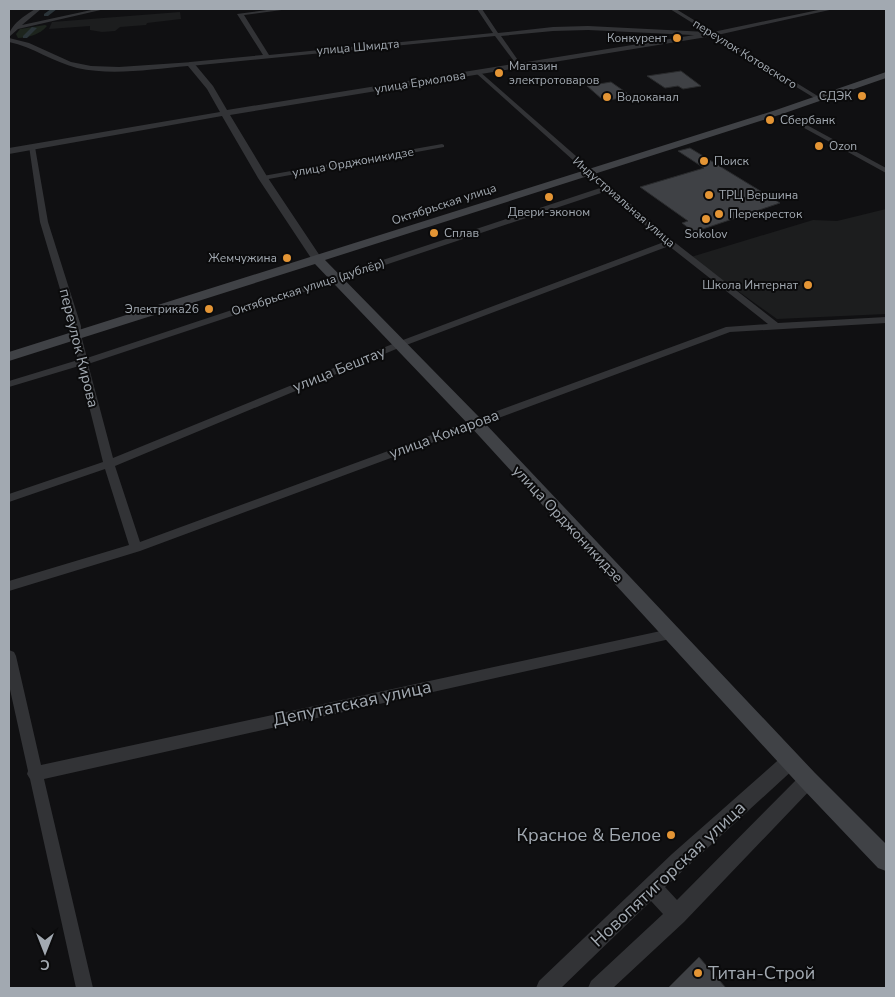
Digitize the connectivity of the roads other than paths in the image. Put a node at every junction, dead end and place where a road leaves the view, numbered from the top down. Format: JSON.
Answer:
{"nodes":[{"id":1,"x":38,"y":9,"type":"edge"},
{"id":2,"x":102,"y":9,"type":"edge"},
{"id":3,"x":286,"y":9,"type":"edge"},
{"id":4,"x":479,"y":9,"type":"edge"},
{"id":5,"x":673,"y":9,"type":"edge"},
{"id":6,"x":831,"y":9,"type":"edge"},
{"id":7,"x":15,"y":28,"type":"junction"},
{"id":8,"x":9,"y":34,"type":"edge"},
{"id":9,"x":495,"y":34,"type":"junction"},
{"id":10,"x":713,"y":34,"type":"junction"},
{"id":11,"x":9,"y":40,"type":"edge"},
{"id":12,"x":267,"y":56,"type":"junction"},
{"id":13,"x":190,"y":64,"type":"junction"},
{"id":14,"x":519,"y":66,"type":"junction"},
{"id":15,"x":479,"y":73,"type":"junction"},
{"id":16,"x":886,"y":75,"type":"edge"},
{"id":17,"x":818,"y":98,"type":"junction"},
{"id":18,"x":779,"y":112,"type":"junction"},
{"id":19,"x":224,"y":113,"type":"junction"},
{"id":20,"x":442,"y":146,"type":"dead end"},
{"id":21,"x":31,"y":147,"type":"junction"},
{"id":22,"x":9,"y":151,"type":"edge"},
{"id":23,"x":886,"y":171,"type":"edge"},
{"id":24,"x":589,"y":172,"type":"junction"},
{"id":25,"x":264,"y":178,"type":"junction"},
{"id":26,"x":607,"y":188,"type":"junction"},
{"id":27,"x":670,"y":243,"type":"junction"},
{"id":28,"x":317,"y":258,"type":"junction"},
{"id":29,"x":336,"y":278,"type":"junction"},
{"id":30,"x":886,"y":320,"type":"edge"},
{"id":31,"x":775,"y":325,"type":"junction"},
{"id":32,"x":76,"y":335,"type":"junction"},
{"id":33,"x":398,"y":345,"type":"junction"},
{"id":34,"x":9,"y":357,"type":"edge"},
{"id":35,"x":83,"y":362,"type":"junction"},
{"id":36,"x":9,"y":384,"type":"edge"},
{"id":37,"x":475,"y":422,"type":"junction"},
{"id":38,"x":109,"y":464,"type":"junction"},
{"id":39,"x":9,"y":498,"type":"edge"},
{"id":40,"x":136,"y":548,"type":"junction"},
{"id":41,"x":9,"y":586,"type":"edge"},
{"id":42,"x":670,"y":634,"type":"junction"},
{"id":43,"x":9,"y":656,"type":"edge"},
{"id":44,"x":790,"y":761,"type":"junction"},
{"id":45,"x":34,"y":774,"type":"junction"},
{"id":46,"x":808,"y":780,"type":"junction"},
{"id":47,"x":886,"y":860,"type":"edge"},
{"id":48,"x":652,"y":887,"type":"junction"},
{"id":49,"x":677,"y":914,"type":"junction"},
{"id":50,"x":84,"y":988,"type":"edge"},
{"id":51,"x":546,"y":988,"type":"edge"},
{"id":52,"x":598,"y":988,"type":"edge"}],
"edges":[{"from":1,"to":7,"type":"street"},
{"from":2,"to":7,"type":"street"},
{"from":3,"to":12,"type":"street"},
{"from":4,"to":9,"type":"street"},
{"from":5,"to":10,"type":"street","name":"переулок Котовского"},
{"from":6,"to":10,"type":"street","name":"улица Ермолова"},
{"from":7,"to":8,"type":"street"},
{"from":9,"to":10,"type":"street","name":"улица Шмидта"},
{"from":9,"to":12,"type":"street","name":"улица Шмидта"},
{"from":9,"to":14,"type":"street"},
{"from":10,"to":14,"type":"street","name":"улица Ермолова"},
{"from":10,"to":17,"type":"street","name":"переулок Котовского"},
{"from":11,"to":13,"type":"street","name":"улица Шмидта"},
{"from":12,"to":13,"type":"street","name":"улица Шмидта"},
{"from":13,"to":19,"type":"street","name":"улица Орджоникидзе"},
{"from":14,"to":15,"type":"street","name":"улица Ермолова"},
{"from":15,"to":19,"type":"street","name":"улица Ермолова"},
{"from":15,"to":24,"type":"street","name":"Индустриальная улица"},
{"from":16,"to":17,"type":"main road","name":"Октябрьская улица"},
{"from":17,"to":18,"type":"main road","name":"Октябрьская улица"},
{"from":18,"to":23,"type":"street"},
{"from":18,"to":24,"type":"main road","name":"Октябрьская улица"},
{"from":19,"to":21,"type":"street","name":"улица Ермолова"},
{"from":19,"to":25,"type":"street","name":"улица Орджоникидзе"},
{"from":20,"to":25,"type":"street","name":"улица Орджоникидзе"},
{"from":21,"to":22,"type":"street","name":"улица Ермолова"},
{"from":21,"to":32,"type":"street","name":"переулок Кирова"},
{"from":24,"to":26,"type":"street","name":"Индустриальная улица"},
{"from":24,"to":28,"type":"main road","name":"Октябрьская улица"},
{"from":25,"to":28,"type":"street","name":"улица Орджоникидзе"},
{"from":26,"to":27,"type":"street","name":"Индустриальная улица"},
{"from":26,"to":29,"type":"street","name":"Октябрьская улица (дублёр)"},
{"from":27,"to":31,"type":"street","name":"Индустриальная улица"},
{"from":27,"to":33,"type":"street","name":"улица Бештау"},
{"from":28,"to":29,"type":"main road","name":"улица Орджоникидзе"},
{"from":28,"to":32,"type":"main road","name":"Октябрьская улица"},
{"from":29,"to":33,"type":"main road","name":"улица Орджоникидзе"},
{"from":29,"to":35,"type":"street","name":"Октябрьская улица (дублёр)"},
{"from":30,"to":31,"type":"street","name":"улица Комарова"},
{"from":31,"to":37,"type":"street","name":"улица Комарова"},
{"from":32,"to":34,"type":"main road","name":"Октябрьская улица"},
{"from":32,"to":35,"type":"street","name":"переулок Кирова"},
{"from":33,"to":37,"type":"main road","name":"улица Орджоникидзе"},
{"from":33,"to":38,"type":"street","name":"улица Бештау"},
{"from":35,"to":36,"type":"street","name":"Октябрьская улица (дублёр)"},
{"from":35,"to":38,"type":"street","name":"переулок Кирова"},
{"from":37,"to":40,"type":"street","name":"улица Комарова"},
{"from":37,"to":42,"type":"main road","name":"улица Орджоникидзе"},
{"from":38,"to":39,"type":"street","name":"улица Бештау"},
{"from":38,"to":40,"type":"street","name":"переулок Кирова"},
{"from":40,"to":41,"type":"street","name":"улица Комарова"},
{"from":42,"to":44,"type":"main road","name":"улица Орджоникидзе"},
{"from":42,"to":45,"type":"street","name":"Депутатская улица"},
{"from":43,"to":45,"type":"street"},
{"from":44,"to":46,"type":"main road","name":"улица Орджоникидзе"},
{"from":44,"to":48,"type":"street","name":"Новопятигорская улица"},
{"from":45,"to":50,"type":"street"},
{"from":46,"to":47,"type":"main road","name":"улица Орджоникидзе"},
{"from":46,"to":49,"type":"street","name":"Новопятигорская улица"},
{"from":48,"to":49,"type":"street"},
{"from":48,"to":51,"type":"street","name":"Новопятигорская улица"},
{"from":49,"to":52,"type":"street","name":"Новопятигорская улица"}]}
